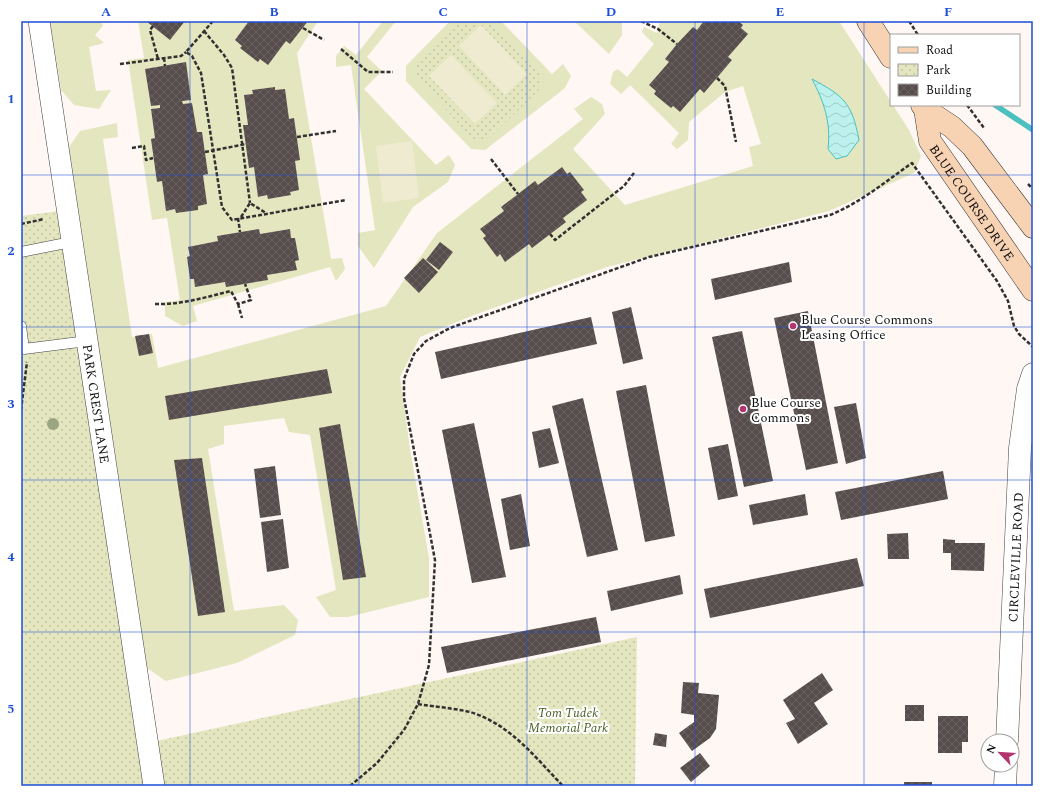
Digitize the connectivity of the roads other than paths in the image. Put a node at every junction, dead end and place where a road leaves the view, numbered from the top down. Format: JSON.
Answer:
{"nodes":[{"id":1,"x":39,"y":21,"type":"edge"},
{"id":2,"x":868,"y":21,"type":"edge"},
{"id":3,"x":890,"y":55,"type":"edge"},
{"id":4,"x":923,"y":107,"type":"edge"},
{"id":5,"x":1032,"y":224,"type":"edge"},
{"id":6,"x":71,"y":242,"type":"junction"},
{"id":7,"x":21,"y":252,"type":"edge"},
{"id":8,"x":1033,"y":290,"type":"edge"},
{"id":9,"x":21,"y":326,"type":"edge"},
{"id":10,"x":87,"y":342,"type":"junction"},
{"id":11,"x":1033,"y":374,"type":"edge"},
{"id":12,"x":1033,"y":421,"type":"edge"},
{"id":13,"x":1020,"y":448,"type":"junction"},
{"id":14,"x":1007,"y":733,"type":"edge"},
{"id":15,"x":1006,"y":773,"type":"edge"},
{"id":16,"x":154,"y":786,"type":"edge"},
{"id":17,"x":1005,"y":786,"type":"edge"}],
"edges":[{"from":1,"to":6,"type":"street","name":"PARK CREST LANE"},
{"from":2,"to":3,"type":"main road"},
{"from":4,"to":5,"type":"main road","name":"BLUE COURSE DRIVE"},
{"from":4,"to":8,"type":"main road","name":"BLUE COURSE DRIVE"},
{"from":6,"to":7,"type":"lane"},
{"from":6,"to":10,"type":"street","name":"PARK CREST LANE"},
{"from":9,"to":10,"type":"lane"},
{"from":10,"to":16,"type":"street","name":"PARK CREST LANE"},
{"from":11,"to":13,"type":"street","name":"CIRCLEVILLE ROAD"},
{"from":12,"to":13,"type":"street"},
{"from":13,"to":14,"type":"street","name":"CIRCLEVILLE ROAD"},
{"from":15,"to":17,"type":"street"}]}
